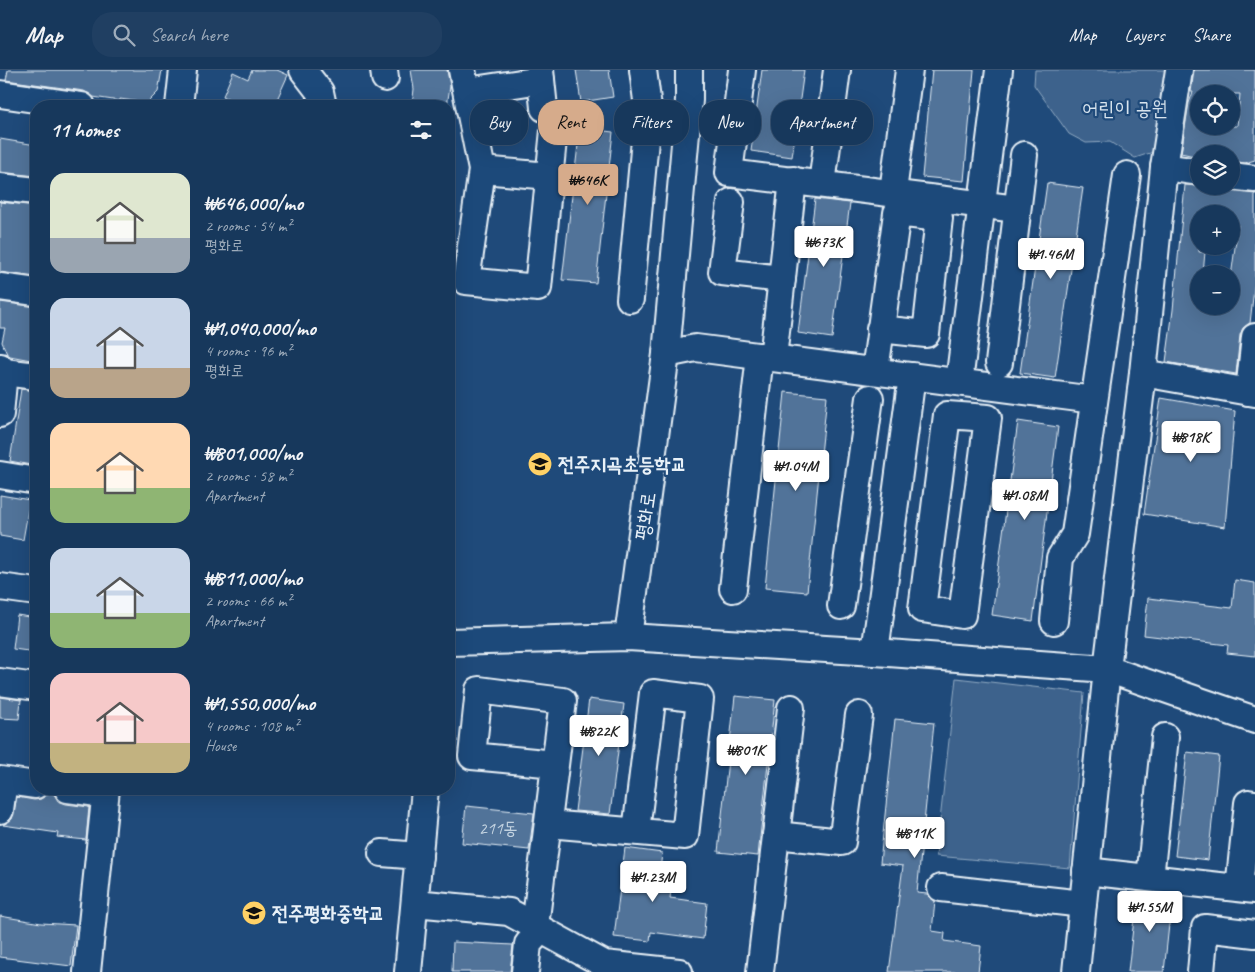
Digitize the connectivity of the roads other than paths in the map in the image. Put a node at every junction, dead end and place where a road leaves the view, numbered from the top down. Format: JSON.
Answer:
{"nodes":[{"id":1,"x":183,"y":70,"type":"edge"},
{"id":2,"x":303,"y":70,"type":"edge"},
{"id":3,"x":643,"y":70,"type":"edge"},
{"id":4,"x":689,"y":70,"type":"edge"},
{"id":5,"x":742,"y":70,"type":"edge"},
{"id":6,"x":837,"y":70,"type":"edge"},
{"id":7,"x":909,"y":70,"type":"edge"},
{"id":8,"x":998,"y":70,"type":"edge"},
{"id":9,"x":1178,"y":70,"type":"edge"},
{"id":10,"x":541,"y":75,"type":"edge"},
{"id":11,"x":465,"y":81,"type":"edge"},
{"id":12,"x":0,"y":94,"type":"edge"},
{"id":13,"x":41,"y":100,"type":"edge"},
{"id":14,"x":180,"y":100,"type":"edge"},
{"id":15,"x":322,"y":100,"type":"edge"},
{"id":16,"x":1024,"y":155,"type":"dead end"},
{"id":17,"x":1164,"y":167,"type":"junction"},
{"id":18,"x":482,"y":170,"type":"junction"},
{"id":19,"x":1190,"y":171,"type":"edge"},
{"id":20,"x":1127,"y":175,"type":"dead end"},
{"id":21,"x":549,"y":176,"type":"junction"},
{"id":22,"x":1240,"y":178,"type":"edge"},
{"id":23,"x":793,"y":180,"type":"junction"},
{"id":24,"x":1255,"y":180,"type":"edge"},
{"id":25,"x":822,"y":184,"type":"junction"},
{"id":26,"x":894,"y":184,"type":"dead end"},
{"id":27,"x":0,"y":187,"type":"edge"},
{"id":28,"x":30,"y":190,"type":"edge"},
{"id":29,"x":731,"y":202,"type":"dead end"},
{"id":30,"x":981,"y":204,"type":"junction"},
{"id":31,"x":1017,"y":209,"type":"junction"},
{"id":32,"x":782,"y":279,"type":"junction"},
{"id":33,"x":0,"y":287,"type":"edge"},
{"id":34,"x":30,"y":291,"type":"edge"},
{"id":35,"x":630,"y":299,"type":"dead end"},
{"id":36,"x":880,"y":329,"type":"dead end"},
{"id":37,"x":1255,"y":337,"type":"edge"},
{"id":38,"x":666,"y":354,"type":"junction"},
{"id":39,"x":766,"y":357,"type":"junction"},
{"id":40,"x":999,"y":363,"type":"dead end"},
{"id":41,"x":2,"y":369,"type":"edge"},
{"id":42,"x":875,"y":372,"type":"junction"},
{"id":43,"x":1143,"y":374,"type":"junction"},
{"id":44,"x":30,"y":375,"type":"edge"},
{"id":45,"x":912,"y":376,"type":"junction"},
{"id":46,"x":959,"y":382,"type":"junction"},
{"id":47,"x":1252,"y":392,"type":"edge"},
{"id":48,"x":870,"y":398,"type":"dead end"},
{"id":49,"x":1094,"y":400,"type":"junction"},
{"id":50,"x":0,"y":414,"type":"edge"},
{"id":51,"x":0,"y":475,"type":"edge"},
{"id":52,"x":30,"y":480,"type":"edge"},
{"id":53,"x":855,"y":505,"type":"junction"},
{"id":54,"x":894,"y":510,"type":"junction"},
{"id":55,"x":934,"y":516,"type":"junction"},
{"id":56,"x":0,"y":587,"type":"edge"},
{"id":57,"x":733,"y":589,"type":"dead end"},
{"id":58,"x":30,"y":591,"type":"edge"},
{"id":59,"x":841,"y":606,"type":"dead end"},
{"id":60,"x":1054,"y":621,"type":"dead end"},
{"id":61,"x":628,"y":637,"type":"junction"},
{"id":62,"x":455,"y":642,"type":"edge"},
{"id":63,"x":875,"y":652,"type":"junction"},
{"id":64,"x":1107,"y":669,"type":"junction"},
{"id":65,"x":0,"y":682,"type":"edge"},
{"id":66,"x":30,"y":686,"type":"edge"},
{"id":67,"x":791,"y":708,"type":"dead end"},
{"id":68,"x":859,"y":715,"type":"dead end"},
{"id":69,"x":1255,"y":720,"type":"edge"},
{"id":70,"x":1165,"y":737,"type":"dead end"},
{"id":71,"x":556,"y":764,"type":"dead end"},
{"id":72,"x":2,"y":780,"type":"edge"},
{"id":73,"x":30,"y":784,"type":"edge"},
{"id":74,"x":106,"y":795,"type":"edge"},
{"id":75,"x":424,"y":795,"type":"edge"},
{"id":76,"x":1255,"y":804,"type":"edge"},
{"id":77,"x":0,"y":810,"type":"edge"},
{"id":78,"x":548,"y":824,"type":"junction"},
{"id":79,"x":636,"y":831,"type":"junction"},
{"id":80,"x":776,"y":835,"type":"junction"},
{"id":81,"x":382,"y":853,"type":"dead end"},
{"id":82,"x":419,"y":856,"type":"junction"},
{"id":83,"x":1086,"y":871,"type":"junction"},
{"id":84,"x":1150,"y":878,"type":"junction"},
{"id":85,"x":940,"y":888,"type":"dead end"},
{"id":86,"x":1247,"y":889,"type":"edge"},
{"id":87,"x":415,"y":903,"type":"junction"},
{"id":88,"x":1083,"y":904,"type":"junction"},
{"id":89,"x":538,"y":928,"type":"junction"},
{"id":90,"x":1255,"y":934,"type":"edge"},
{"id":91,"x":86,"y":972,"type":"edge"},
{"id":92,"x":408,"y":972,"type":"edge"},
{"id":93,"x":524,"y":972,"type":"edge"},
{"id":94,"x":678,"y":972,"type":"edge"},
{"id":95,"x":760,"y":972,"type":"edge"},
{"id":96,"x":1076,"y":972,"type":"edge"},
{"id":97,"x":1201,"y":972,"type":"edge"}],
"edges":[{"from":1,"to":14,"type":"street"},
{"from":2,"to":15,"type":"street"},
{"from":3,"to":35,"type":"street"},
{"from":4,"to":38,"type":"street","name":"평화로"},
{"from":5,"to":23,"type":"street"},
{"from":6,"to":25,"type":"street"},
{"from":7,"to":26,"type":"street"},
{"from":8,"to":30,"type":"street"},
{"from":9,"to":17,"type":"street"},
{"from":10,"to":11,"type":"street"},
{"from":10,"to":21,"type":"street"},
{"from":11,"to":18,"type":"street"},
{"from":12,"to":13,"type":"street"},
{"from":16,"to":31,"type":"street"},
{"from":17,"to":19,"type":"street"},
{"from":17,"to":43,"type":"street"},
{"from":18,"to":21,"type":"street"},
{"from":18,"to":21,"type":"street"},
{"from":20,"to":49,"type":"street"},
{"from":22,"to":24,"type":"street"},
{"from":23,"to":25,"type":"street"},
{"from":23,"to":32,"type":"street"},
{"from":25,"to":30,"type":"street"},
{"from":27,"to":28,"type":"street"},
{"from":29,"to":32,"type":"street"},
{"from":30,"to":31,"type":"street"},
{"from":30,"to":46,"type":"street"},
{"from":31,"to":40,"type":"street"},
{"from":32,"to":39,"type":"street"},
{"from":33,"to":34,"type":"street"},
{"from":36,"to":42,"type":"street"},
{"from":37,"to":47,"type":"street"},
{"from":38,"to":39,"type":"street"},
{"from":38,"to":61,"type":"street","name":"평화로"},
{"from":39,"to":42,"type":"street"},
{"from":39,"to":57,"type":"street"},
{"from":41,"to":44,"type":"street"},
{"from":41,"to":50,"type":"street"},
{"from":42,"to":45,"type":"street"},
{"from":43,"to":47,"type":"street"},
{"from":43,"to":64,"type":"street"},
{"from":45,"to":46,"type":"street"},
{"from":45,"to":54,"type":"street"},
{"from":46,"to":49,"type":"street"},
{"from":48,"to":53,"type":"street"},
{"from":49,"to":60,"type":"street"},
{"from":51,"to":52,"type":"street"},
{"from":53,"to":54,"type":"street"},
{"from":53,"to":59,"type":"street"},
{"from":54,"to":55,"type":"street"},
{"from":54,"to":63,"type":"street"},
{"from":55,"to":55,"type":"street"},
{"from":56,"to":58,"type":"street"},
{"from":61,"to":62,"type":"street"},
{"from":61,"to":63,"type":"street"},
{"from":63,"to":64,"type":"street"},
{"from":64,"to":69,"type":"street"},
{"from":64,"to":83,"type":"street"},
{"from":65,"to":66,"type":"street"},
{"from":67,"to":80,"type":"street"},
{"from":68,"to":80,"type":"street"},
{"from":70,"to":84,"type":"street"},
{"from":71,"to":78,"type":"street"},
{"from":72,"to":73,"type":"street"},
{"from":72,"to":77,"type":"street"},
{"from":74,"to":91,"type":"street"},
{"from":75,"to":82,"type":"street"},
{"from":76,"to":86,"type":"street"},
{"from":78,"to":79,"type":"street"},
{"from":78,"to":89,"type":"street"},
{"from":79,"to":79,"type":"street"},
{"from":80,"to":95,"type":"street"},
{"from":81,"to":82,"type":"street"},
{"from":82,"to":87,"type":"street"},
{"from":83,"to":84,"type":"street"},
{"from":83,"to":88,"type":"street"},
{"from":84,"to":86,"type":"street"},
{"from":85,"to":88,"type":"street"},
{"from":87,"to":89,"type":"street"},
{"from":87,"to":92,"type":"street"},
{"from":88,"to":96,"type":"street"},
{"from":89,"to":93,"type":"street"},
{"from":89,"to":94,"type":"street"},
{"from":90,"to":97,"type":"street"}]}
